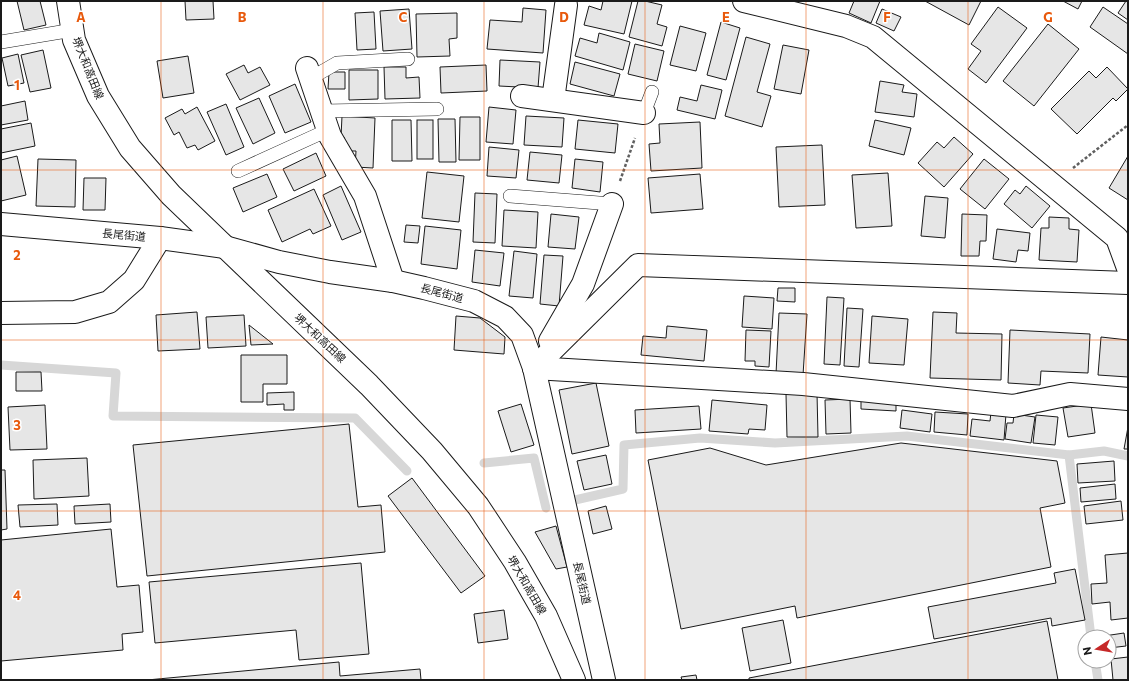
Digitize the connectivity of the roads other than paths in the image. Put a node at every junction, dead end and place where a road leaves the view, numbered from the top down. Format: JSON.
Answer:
{"nodes":[{"id":1,"x":68,"y":1,"type":"edge"},
{"id":2,"x":566,"y":2,"type":"edge"},
{"id":3,"x":754,"y":2,"type":"edge"},
{"id":4,"x":73,"y":30,"type":"junction"},
{"id":5,"x":1,"y":42,"type":"edge"},
{"id":6,"x":408,"y":59,"type":"dead end"},
{"id":7,"x":309,"y":73,"type":"joint"},
{"id":8,"x":652,"y":92,"type":"dead end"},
{"id":9,"x":522,"y":96,"type":"dead end"},
{"id":10,"x":553,"y":100,"type":"junction"},
{"id":11,"x":437,"y":109,"type":"dead end"},
{"id":12,"x":644,"y":113,"type":"joint"},
{"id":13,"x":325,"y":120,"type":"junction"},
{"id":14,"x":238,"y":171,"type":"dead end"},
{"id":15,"x":510,"y":196,"type":"dead end"},
{"id":16,"x":612,"y":204,"type":"joint"},
{"id":17,"x":1,"y":224,"type":"edge"},
{"id":18,"x":160,"y":238,"type":"junction"},
{"id":19,"x":225,"y":247,"type":"junction"},
{"id":20,"x":1128,"y":268,"type":"edge"},
{"id":21,"x":392,"y":281,"type":"junction"},
{"id":22,"x":1128,"y":282,"type":"edge"},
{"id":23,"x":1,"y":313,"type":"edge"},
{"id":24,"x":534,"y":368,"type":"junction"},
{"id":25,"x":1128,"y":399,"type":"edge"},
{"id":26,"x":574,"y":680,"type":"edge"},
{"id":27,"x":604,"y":680,"type":"edge"}],
"edges":[{"from":1,"to":4,"type":"street","name":"堺大和高田線"},
{"from":2,"to":10,"type":"street"},
{"from":3,"to":20,"type":"street"},
{"from":4,"to":5,"type":"lane"},
{"from":4,"to":19,"type":"street","name":"堺大和高田線"},
{"from":6,"to":7,"type":"lane"},
{"from":7,"to":13,"type":"street"},
{"from":8,"to":12,"type":"lane"},
{"from":9,"to":10,"type":"street"},
{"from":10,"to":12,"type":"street"},
{"from":11,"to":13,"type":"lane"},
{"from":13,"to":14,"type":"lane"},
{"from":13,"to":21,"type":"street"},
{"from":15,"to":16,"type":"lane"},
{"from":16,"to":24,"type":"street"},
{"from":17,"to":18,"type":"street","name":"長尾街道"},
{"from":18,"to":19,"type":"street","name":"長尾街道"},
{"from":18,"to":23,"type":"street"},
{"from":19,"to":21,"type":"street","name":"長尾街道"},
{"from":19,"to":26,"type":"street","name":"堺大和高田線"},
{"from":21,"to":24,"type":"street","name":"長尾街道"},
{"from":22,"to":24,"type":"street"},
{"from":24,"to":25,"type":"street"},
{"from":24,"to":27,"type":"street","name":"長尾街道"}]}
